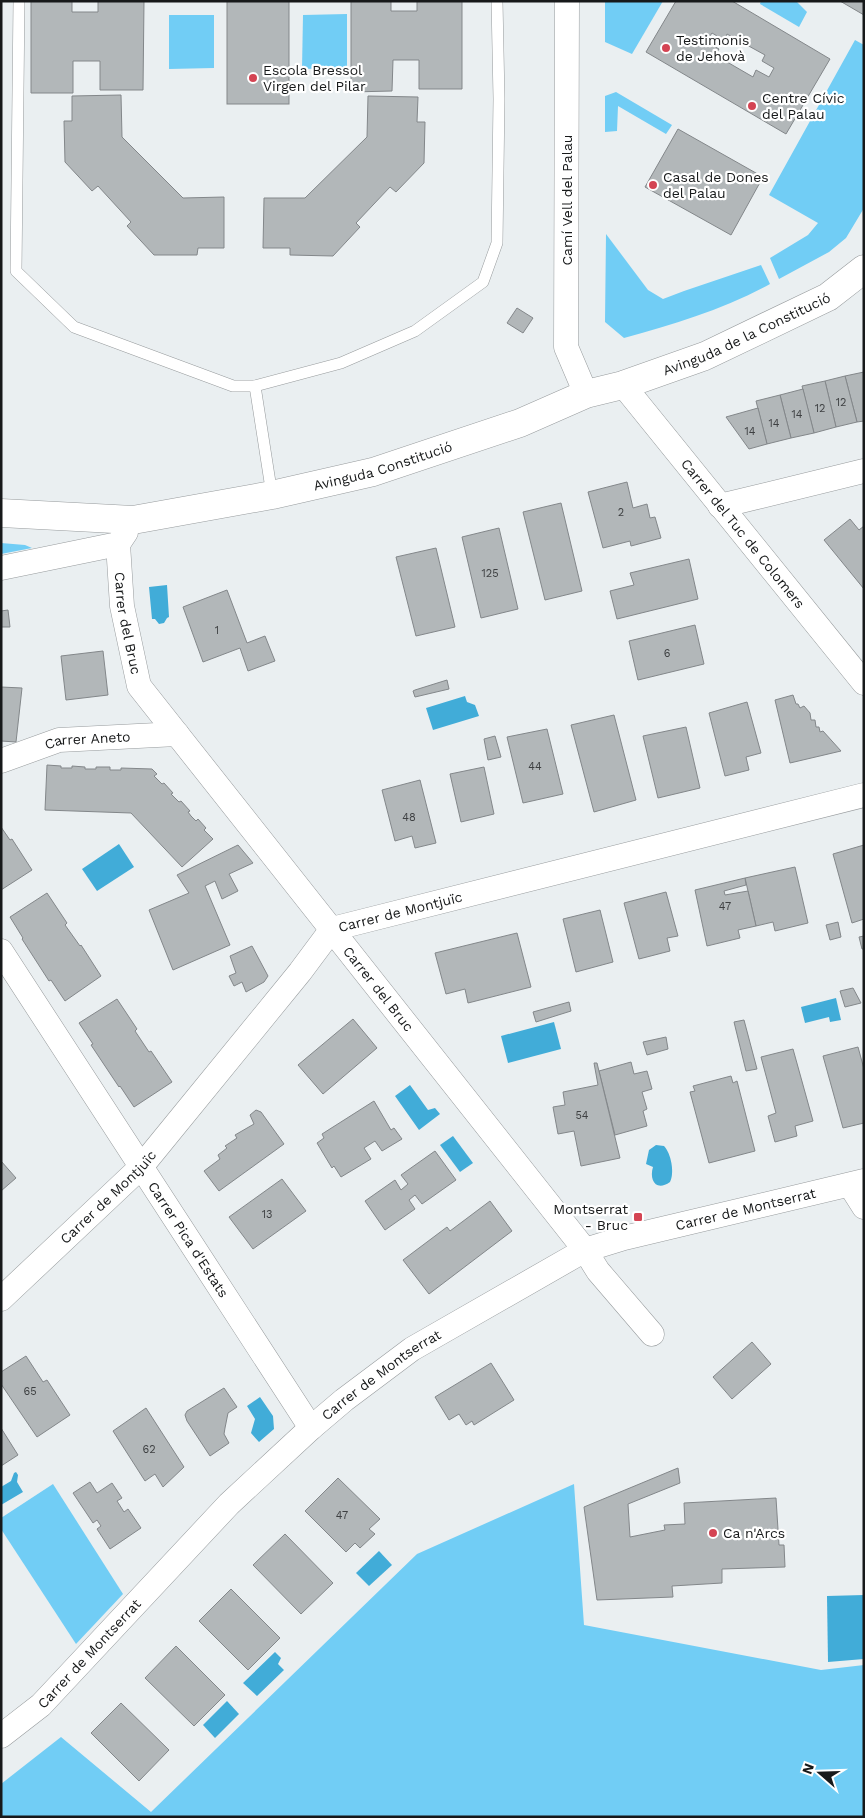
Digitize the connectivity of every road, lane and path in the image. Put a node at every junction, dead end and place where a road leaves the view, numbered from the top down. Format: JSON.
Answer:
{"nodes":[{"id":1,"x":19,"y":1,"type":"edge"},
{"id":2,"x":497,"y":1,"type":"edge"},
{"id":3,"x":568,"y":1,"type":"edge"},
{"id":4,"x":864,"y":269,"type":"edge"},
{"id":5,"x":623,"y":384,"type":"junction"},
{"id":6,"x":255,"y":386,"type":"junction"},
{"id":7,"x":586,"y":394,"type":"junction"},
{"id":8,"x":864,"y":471,"type":"edge"},
{"id":9,"x":272,"y":495,"type":"junction"},
{"id":10,"x":720,"y":506,"type":"junction"},
{"id":11,"x":1,"y":513,"type":"edge"},
{"id":12,"x":134,"y":520,"type":"junction"},
{"id":13,"x":118,"y":544,"type":"junction"},
{"id":14,"x":1,"y":568,"type":"edge"},
{"id":15,"x":864,"y":683,"type":"edge"},
{"id":16,"x":177,"y":734,"type":"junction"},
{"id":17,"x":1,"y":762,"type":"edge"},
{"id":18,"x":864,"y":795,"type":"edge"},
{"id":19,"x":332,"y":929,"type":"junction"},
{"id":20,"x":1,"y":951,"type":"edge"},
{"id":21,"x":141,"y":1167,"type":"junction"},
{"id":22,"x":857,"y":1183,"type":"edge"},
{"id":23,"x":864,"y":1207,"type":"edge"},
{"id":24,"x":585,"y":1250,"type":"junction"},
{"id":25,"x":1,"y":1299,"type":"edge"},
{"id":26,"x":652,"y":1334,"type":"dead end"},
{"id":27,"x":311,"y":1428,"type":"junction"},
{"id":28,"x":1,"y":1736,"type":"edge"}],
"edges":[{"from":1,"to":6,"type":"lane"},
{"from":2,"to":6,"type":"lane"},
{"from":3,"to":7,"type":"street","name":"Camí Vell del Palau"},
{"from":4,"to":5,"type":"street","name":"Avinguda de la Constitució"},
{"from":5,"to":7,"type":"street","name":"Avinguda Constitució"},
{"from":5,"to":10,"type":"street","name":"Carrer del Tuc de Colomers"},
{"from":6,"to":9,"type":"lane"},
{"from":7,"to":9,"type":"street","name":"Avinguda Constitució"},
{"from":8,"to":10,"type":"street"},
{"from":9,"to":12,"type":"street","name":"Avinguda Constitució"},
{"from":10,"to":15,"type":"street","name":"Carrer del Tuc de Colomers"},
{"from":11,"to":12,"type":"street"},
{"from":12,"to":13,"type":"street"},
{"from":13,"to":14,"type":"street"},
{"from":13,"to":16,"type":"street","name":"Carrer del Bruc"},
{"from":16,"to":17,"type":"street","name":"Carrer Aneto"},
{"from":16,"to":19,"type":"street","name":"Carrer del Bruc"},
{"from":18,"to":19,"type":"street","name":"Carrer de Montjuïc"},
{"from":19,"to":21,"type":"street","name":"Carrer de Montjuïc"},
{"from":19,"to":24,"type":"street","name":"Carrer del Bruc"},
{"from":20,"to":21,"type":"street","name":"Carrer Pica d'Estats"},
{"from":21,"to":25,"type":"street","name":"Carrer de Montjuïc"},
{"from":21,"to":27,"type":"street","name":"Carrer Pica d'Estats"},
{"from":22,"to":23,"type":"street"},
{"from":22,"to":24,"type":"street","name":"Carrer de Montserrat"},
{"from":24,"to":26,"type":"street","name":"Carrer del Bruc"},
{"from":24,"to":27,"type":"street","name":"Carrer de Montserrat"},
{"from":27,"to":28,"type":"street","name":"Carrer de Montserrat"}]}
